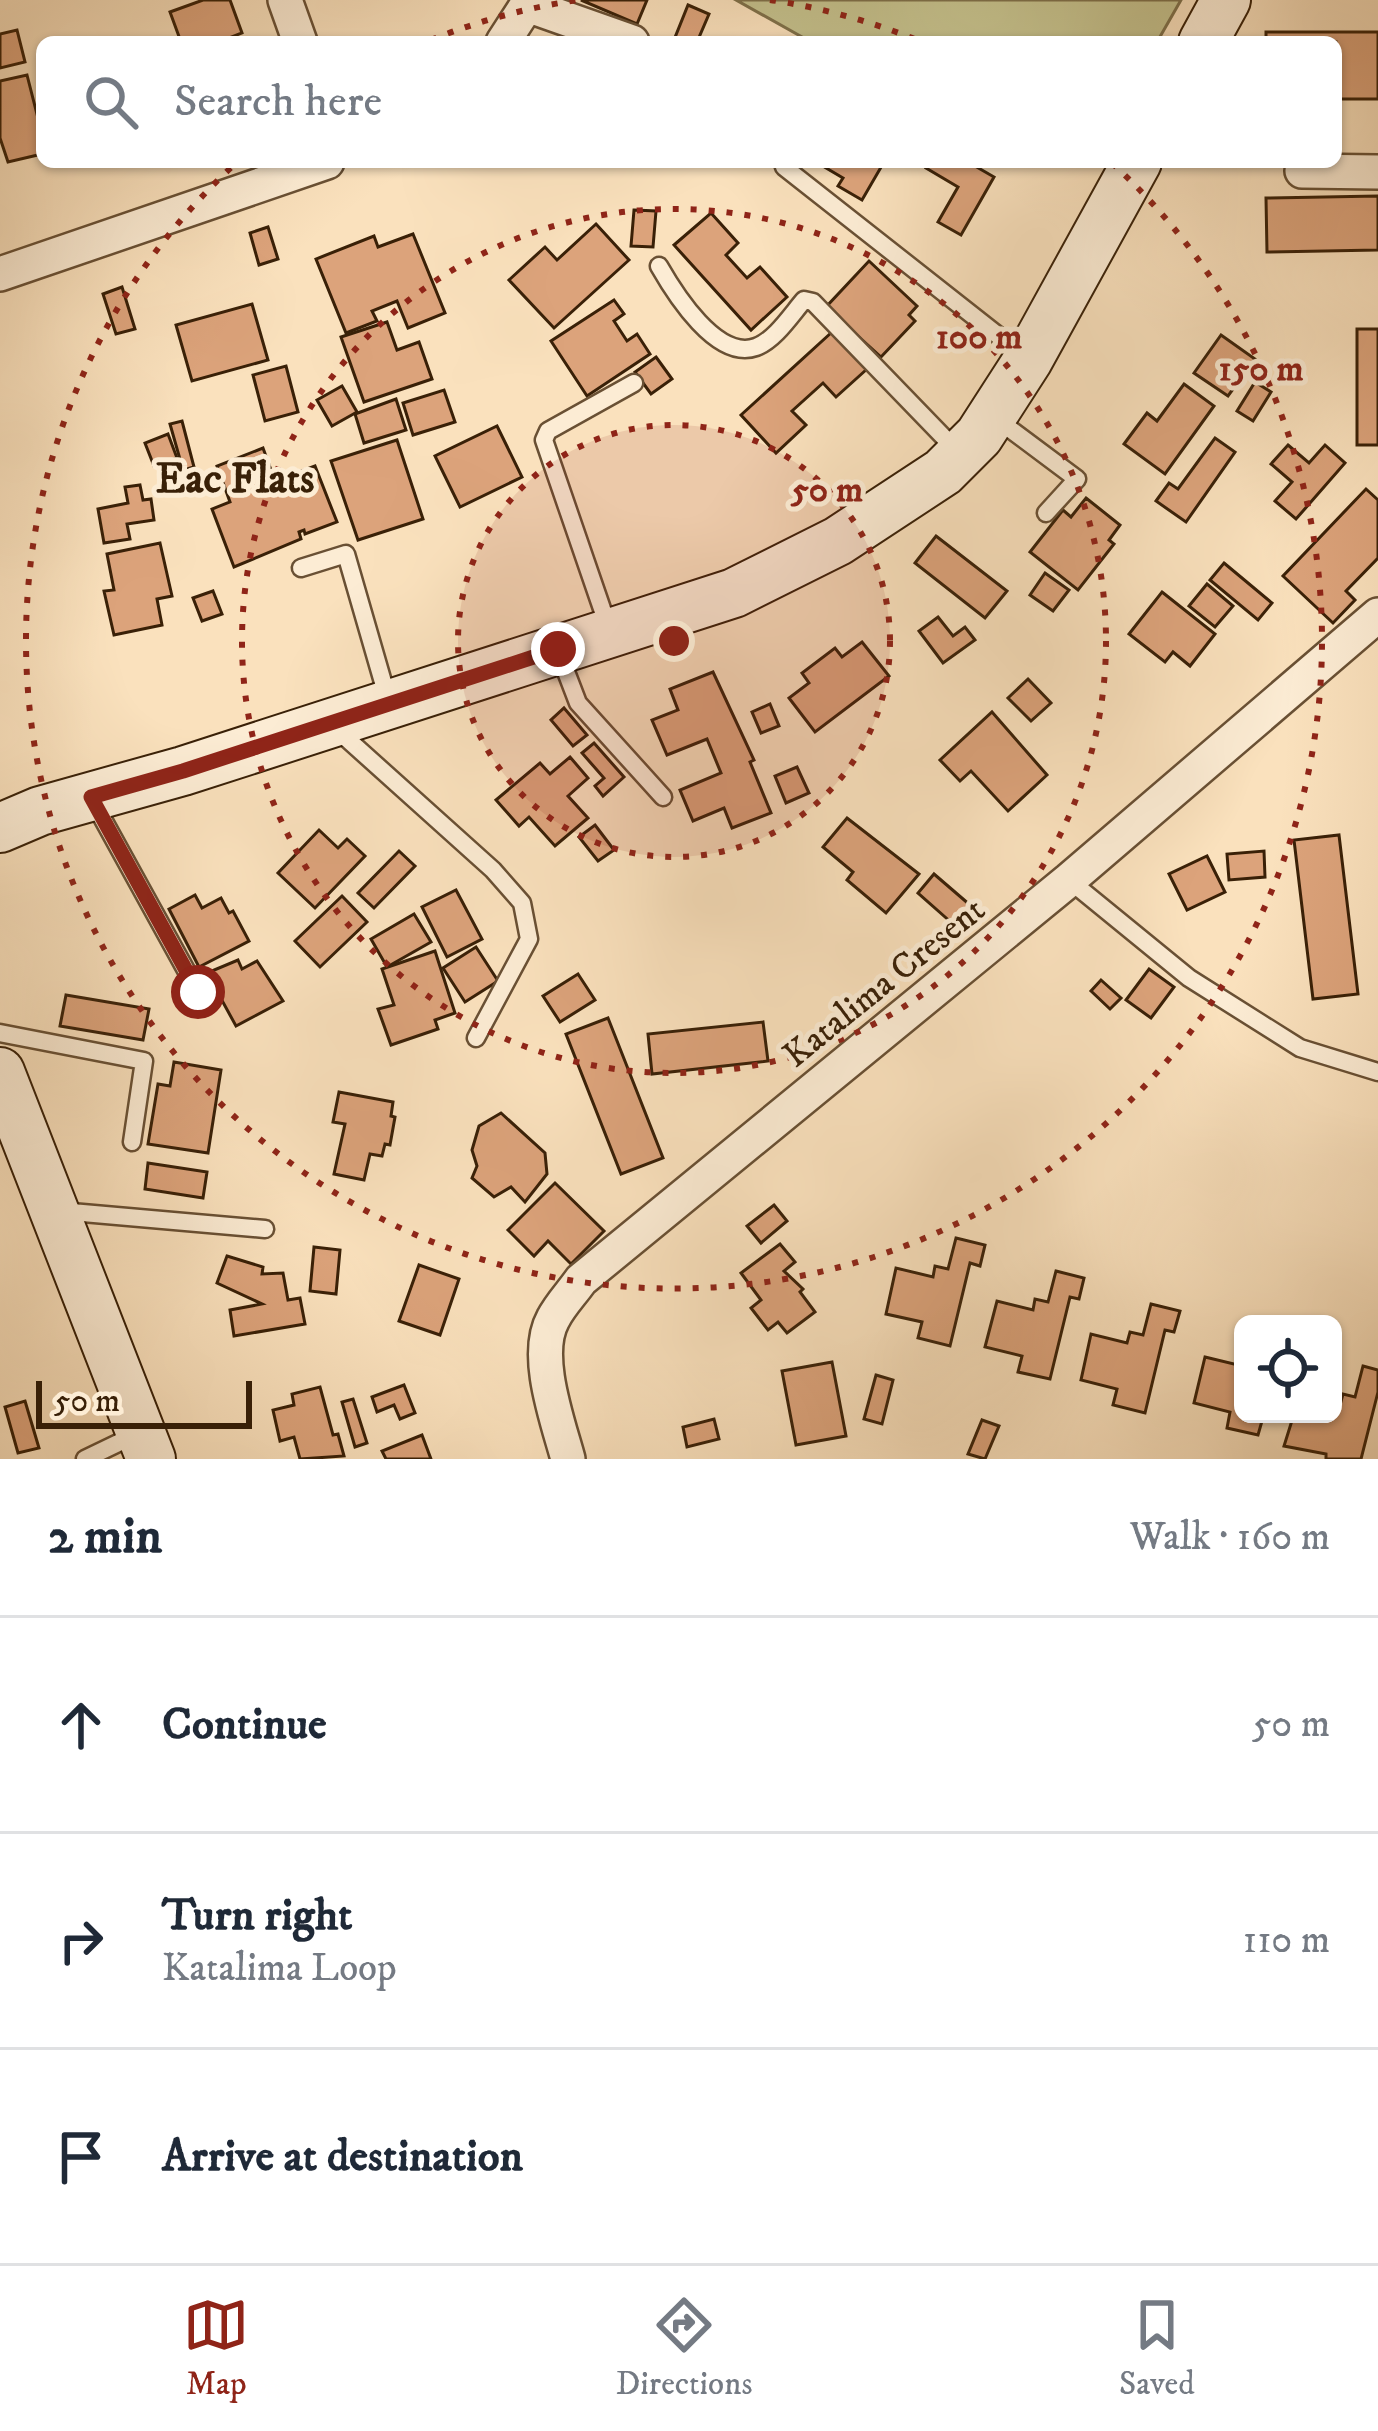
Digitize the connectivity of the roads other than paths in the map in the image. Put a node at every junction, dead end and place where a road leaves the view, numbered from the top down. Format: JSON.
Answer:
{"nodes":[{"id":1,"x":285,"y":0,"type":"edge"},
{"id":2,"x":1226,"y":0,"type":"edge"},
{"id":3,"x":298,"y":36,"type":"edge"},
{"id":4,"x":507,"y":36,"type":"edge"},
{"id":5,"x":615,"y":36,"type":"edge"},
{"id":6,"x":1206,"y":36,"type":"edge"},
{"id":7,"x":308,"y":168,"type":"edge"},
{"id":8,"x":785,"y":168,"type":"edge"},
{"id":9,"x":1134,"y":168,"type":"edge"},
{"id":10,"x":1302,"y":171,"type":"dead end"},
{"id":11,"x":1378,"y":172,"type":"edge"},
{"id":12,"x":659,"y":266,"type":"dead end"},
{"id":13,"x":0,"y":274,"type":"edge"},
{"id":14,"x":1028,"y":360,"type":"junction"},
{"id":15,"x":634,"y":383,"type":"dead end"},
{"id":16,"x":992,"y":416,"type":"junction"},
{"id":17,"x":960,"y":455,"type":"junction"},
{"id":18,"x":1046,"y":513,"type":"dead end"},
{"id":19,"x":302,"y":568,"type":"dead end"},
{"id":20,"x":1378,"y":615,"type":"edge"},
{"id":21,"x":610,"y":632,"type":"junction"},
{"id":22,"x":558,"y":649,"type":"junction"},
{"id":23,"x":390,"y":704,"type":"junction"},
{"id":24,"x":330,"y":723,"type":"junction"},
{"id":25,"x":91,"y":797,"type":"junction"},
{"id":26,"x":663,"y":797,"type":"dead end"},
{"id":27,"x":0,"y":829,"type":"edge"},
{"id":28,"x":1069,"y":880,"type":"junction"},
{"id":29,"x":198,"y":992,"type":"dead end"},
{"id":30,"x":0,"y":1033,"type":"edge"},
{"id":31,"x":476,"y":1038,"type":"dead end"},
{"id":32,"x":0,"y":1072,"type":"edge"},
{"id":33,"x":1378,"y":1072,"type":"edge"},
{"id":34,"x":132,"y":1142,"type":"dead end"},
{"id":35,"x":53,"y":1211,"type":"junction"},
{"id":36,"x":265,"y":1229,"type":"dead end"},
{"id":37,"x":145,"y":1446,"type":"edge"},
{"id":38,"x":85,"y":1459,"type":"edge"},
{"id":39,"x":568,"y":1459,"type":"edge"}],
"edges":[{"from":1,"to":3,"type":"street"},
{"from":2,"to":6,"type":"street"},
{"from":4,"to":5,"type":"street"},
{"from":7,"to":13,"type":"street"},
{"from":8,"to":14,"type":"lane"},
{"from":9,"to":14,"type":"street"},
{"from":10,"to":11,"type":"street"},
{"from":12,"to":17,"type":"lane"},
{"from":14,"to":16,"type":"street"},
{"from":15,"to":21,"type":"lane"},
{"from":16,"to":17,"type":"street"},
{"from":16,"to":18,"type":"lane"},
{"from":17,"to":21,"type":"street"},
{"from":19,"to":23,"type":"lane"},
{"from":20,"to":28,"type":"street","name":"Katalima Cresent"},
{"from":21,"to":22,"type":"street"},
{"from":22,"to":23,"type":"street"},
{"from":22,"to":26,"type":"lane"},
{"from":23,"to":24,"type":"street"},
{"from":24,"to":25,"type":"street"},
{"from":24,"to":31,"type":"lane"},
{"from":25,"to":27,"type":"street"},
{"from":25,"to":29,"type":"lane"},
{"from":28,"to":33,"type":"lane"},
{"from":28,"to":39,"type":"street","name":"Katalima Cresent"},
{"from":30,"to":34,"type":"lane"},
{"from":32,"to":35,"type":"street"},
{"from":35,"to":36,"type":"lane"},
{"from":35,"to":37,"type":"street"},
{"from":37,"to":38,"type":"lane"}]}
